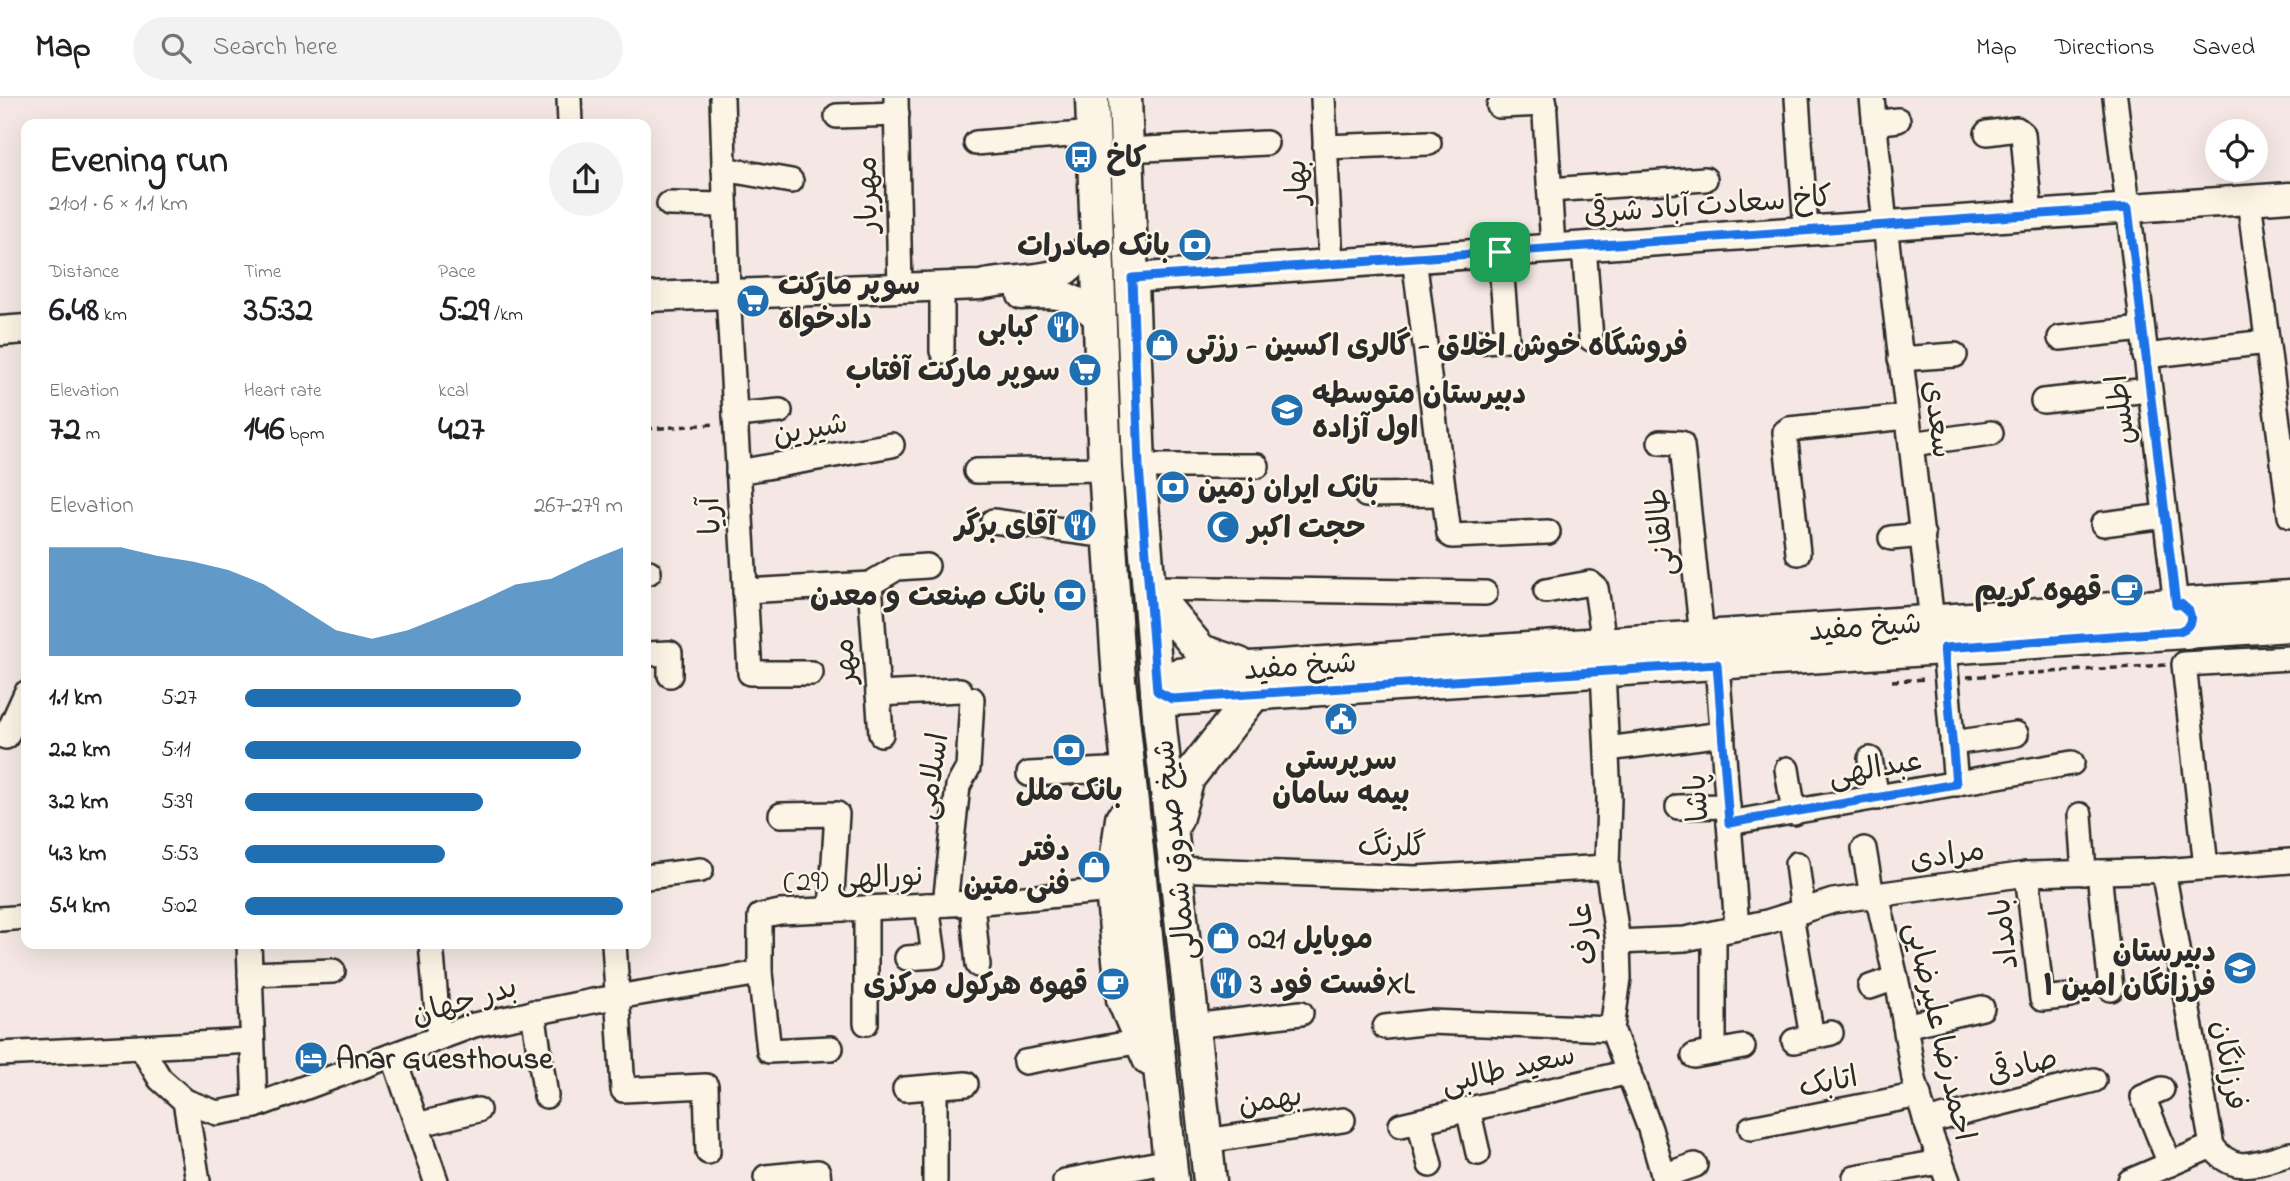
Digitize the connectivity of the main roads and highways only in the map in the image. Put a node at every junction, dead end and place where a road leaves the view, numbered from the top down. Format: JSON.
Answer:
{"nodes":[{"id":1,"x":1125,"y":98,"type":"edge"},
{"id":2,"x":1092,"y":99,"type":"edge"},
{"id":3,"x":1149,"y":588,"type":"junction"},
{"id":4,"x":2290,"y":597,"type":"edge"},
{"id":5,"x":2234,"y":614,"type":"junction"},
{"id":6,"x":2290,"y":625,"type":"edge"},
{"id":7,"x":1940,"y":649,"type":"junction"},
{"id":8,"x":1603,"y":657,"type":"junction"},
{"id":9,"x":1252,"y":681,"type":"junction"},
{"id":10,"x":1157,"y":691,"type":"junction"},
{"id":11,"x":1121,"y":694,"type":"junction"},
{"id":12,"x":1128,"y":769,"type":"junction"},
{"id":13,"x":1172,"y":834,"type":"junction"},
{"id":14,"x":1162,"y":1091,"type":"junction"},
{"id":15,"x":1171,"y":1171,"type":"edge"},
{"id":16,"x":1210,"y":1181,"type":"edge"}],
"edges":[{"from":1,"to":3,"type":"main road","name":"شیخ صدوق شمالی"},
{"from":2,"to":11,"type":"main road","name":"شیخ صدوق شمالی"},
{"from":3,"to":9,"type":"main road"},
{"from":3,"to":10,"type":"main road","name":"شیخ صدوق شمالی"},
{"from":4,"to":5,"type":"main road","name":"شیخ مفید"},
{"from":5,"to":6,"type":"main road","name":"شیخ مفید"},
{"from":5,"to":7,"type":"main road","name":"شیخ مفید"},
{"from":7,"to":8,"type":"main road","name":"شیخ مفید"},
{"from":7,"to":8,"type":"main road","name":"شیخ مفید"},
{"from":8,"to":9,"type":"main road","name":"شیخ مفید"},
{"from":9,"to":10,"type":"main road","name":"شیخ مفید"},
{"from":9,"to":13,"type":"main road"},
{"from":10,"to":11,"type":"main road","name":"شیخ مفید"},
{"from":10,"to":13,"type":"main road","name":"شیخ صدوق شمالی"},
{"from":11,"to":12,"type":"main road","name":"شیخ صدوق شمالی"},
{"from":12,"to":14,"type":"main road","name":"شیخ صدوق شمالی"},
{"from":12,"to":14,"type":"main road"},
{"from":13,"to":16,"type":"main road","name":"شیخ صدوق شمالی"},
{"from":14,"to":15,"type":"main road","name":"شیخ صدوق شمالی"}]}
